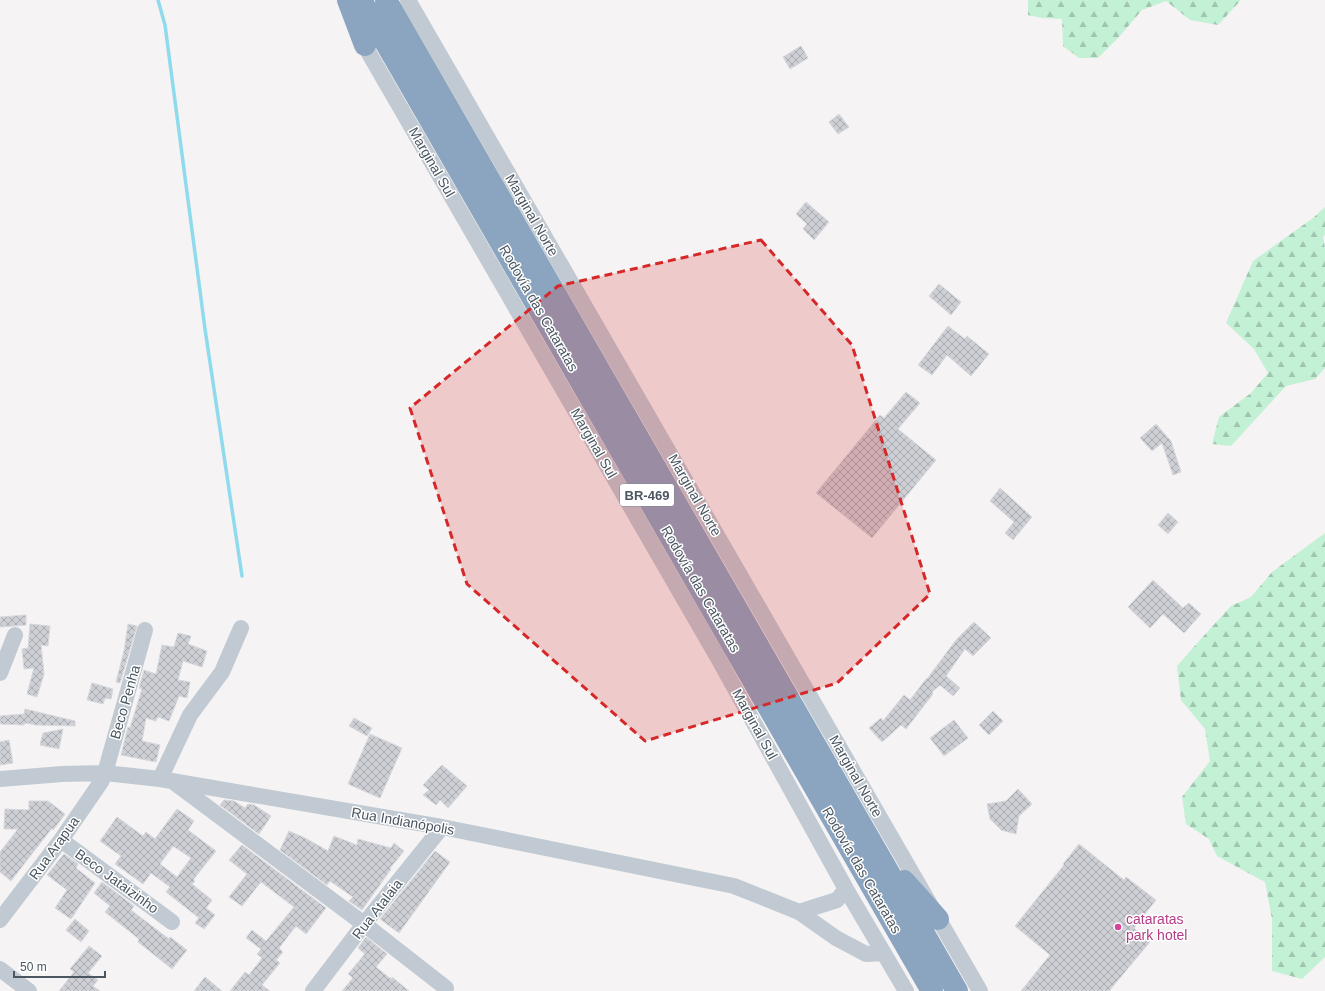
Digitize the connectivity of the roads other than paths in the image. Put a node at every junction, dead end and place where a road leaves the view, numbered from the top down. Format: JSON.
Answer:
{"nodes":[{"id":1,"x":339,"y":0,"type":"edge"},
{"id":2,"x":348,"y":0,"type":"edge"},
{"id":3,"x":360,"y":0,"type":"edge"},
{"id":4,"x":386,"y":0,"type":"edge"},
{"id":5,"x":408,"y":0,"type":"edge"},
{"id":6,"x":364,"y":45,"type":"junction"},
{"id":7,"x":241,"y":628,"type":"dead end"},
{"id":8,"x":145,"y":630,"type":"dead end"},
{"id":9,"x":15,"y":635,"type":"dead end"},
{"id":10,"x":0,"y":673,"type":"edge"},
{"id":11,"x":105,"y":773,"type":"junction"},
{"id":12,"x":0,"y":779,"type":"edge"},
{"id":13,"x":166,"y":780,"type":"junction"},
{"id":14,"x":442,"y":827,"type":"junction"},
{"id":15,"x":61,"y":840,"type":"junction"},
{"id":16,"x":877,"y":852,"type":"junction"},
{"id":17,"x":846,"y":889,"type":"junction"},
{"id":18,"x":799,"y":912,"type":"junction"},
{"id":19,"x":938,"y":919,"type":"junction"},
{"id":20,"x":0,"y":920,"type":"edge"},
{"id":21,"x":172,"y":922,"type":"dead end"},
{"id":22,"x":364,"y":924,"type":"junction"},
{"id":23,"x":904,"y":942,"type":"junction"},
{"id":24,"x":884,"y":953,"type":"junction"},
{"id":25,"x":0,"y":969,"type":"edge"},
{"id":26,"x":446,"y":988,"type":"dead end"},
{"id":27,"x":30,"y":991,"type":"edge"},
{"id":28,"x":313,"y":991,"type":"edge"},
{"id":29,"x":906,"y":991,"type":"edge"},
{"id":30,"x":918,"y":991,"type":"edge"},
{"id":31,"x":932,"y":991,"type":"edge"},
{"id":32,"x":957,"y":991,"type":"edge"},
{"id":33,"x":980,"y":991,"type":"edge"}],
"edges":[{"from":1,"to":6,"type":"street","name":"Marginal Sul","number":"BR-469"},
{"from":2,"to":6,"type":"highway"},
{"from":3,"to":23,"type":"highway","name":"Rodovía das Cataratas","number":"BR-469"},
{"from":4,"to":16,"type":"highway","name":"Rodovía das Cataratas","number":"BR-469"},
{"from":5,"to":19,"type":"street","name":"Marginal Norte"},
{"from":6,"to":17,"type":"street","name":"Marginal Sul","number":"BR-469"},
{"from":7,"to":13,"type":"street"},
{"from":8,"to":11,"type":"street","name":"Beco Penha"},
{"from":9,"to":10,"type":"street"},
{"from":11,"to":12,"type":"street","name":"Rua Indianópolis"},
{"from":11,"to":13,"type":"street","name":"Rua Indianópolis"},
{"from":11,"to":15,"type":"street","name":"Rua Arapua"},
{"from":13,"to":14,"type":"street","name":"Rua Indianópolis"},
{"from":13,"to":22,"type":"street"},
{"from":14,"to":18,"type":"street","name":"Rua Indianópolis"},
{"from":14,"to":22,"type":"street","name":"Rua Atalaia"},
{"from":15,"to":20,"type":"street","name":"Rua Arapua"},
{"from":15,"to":21,"type":"street","name":"Beco Jataizinho"},
{"from":16,"to":19,"type":"highway"},
{"from":16,"to":32,"type":"highway","name":"Rodovía das Cataratas","number":"BR-469"},
{"from":17,"to":18,"type":"street"},
{"from":17,"to":24,"type":"street","name":"Marginal Sul","number":"BR-469"},
{"from":18,"to":24,"type":"street","name":"Rua Indianópolis"},
{"from":19,"to":33,"type":"street","name":"Marginal Norte"},
{"from":22,"to":26,"type":"street"},
{"from":22,"to":28,"type":"street","name":"Rua Atalaia"},
{"from":23,"to":30,"type":"highway"},
{"from":23,"to":31,"type":"highway","name":"Rodovía das Cataratas","number":"BR-469"},
{"from":24,"to":29,"type":"street","name":"Marginal Sul","number":"BR-469"},
{"from":25,"to":27,"type":"street"}]}
